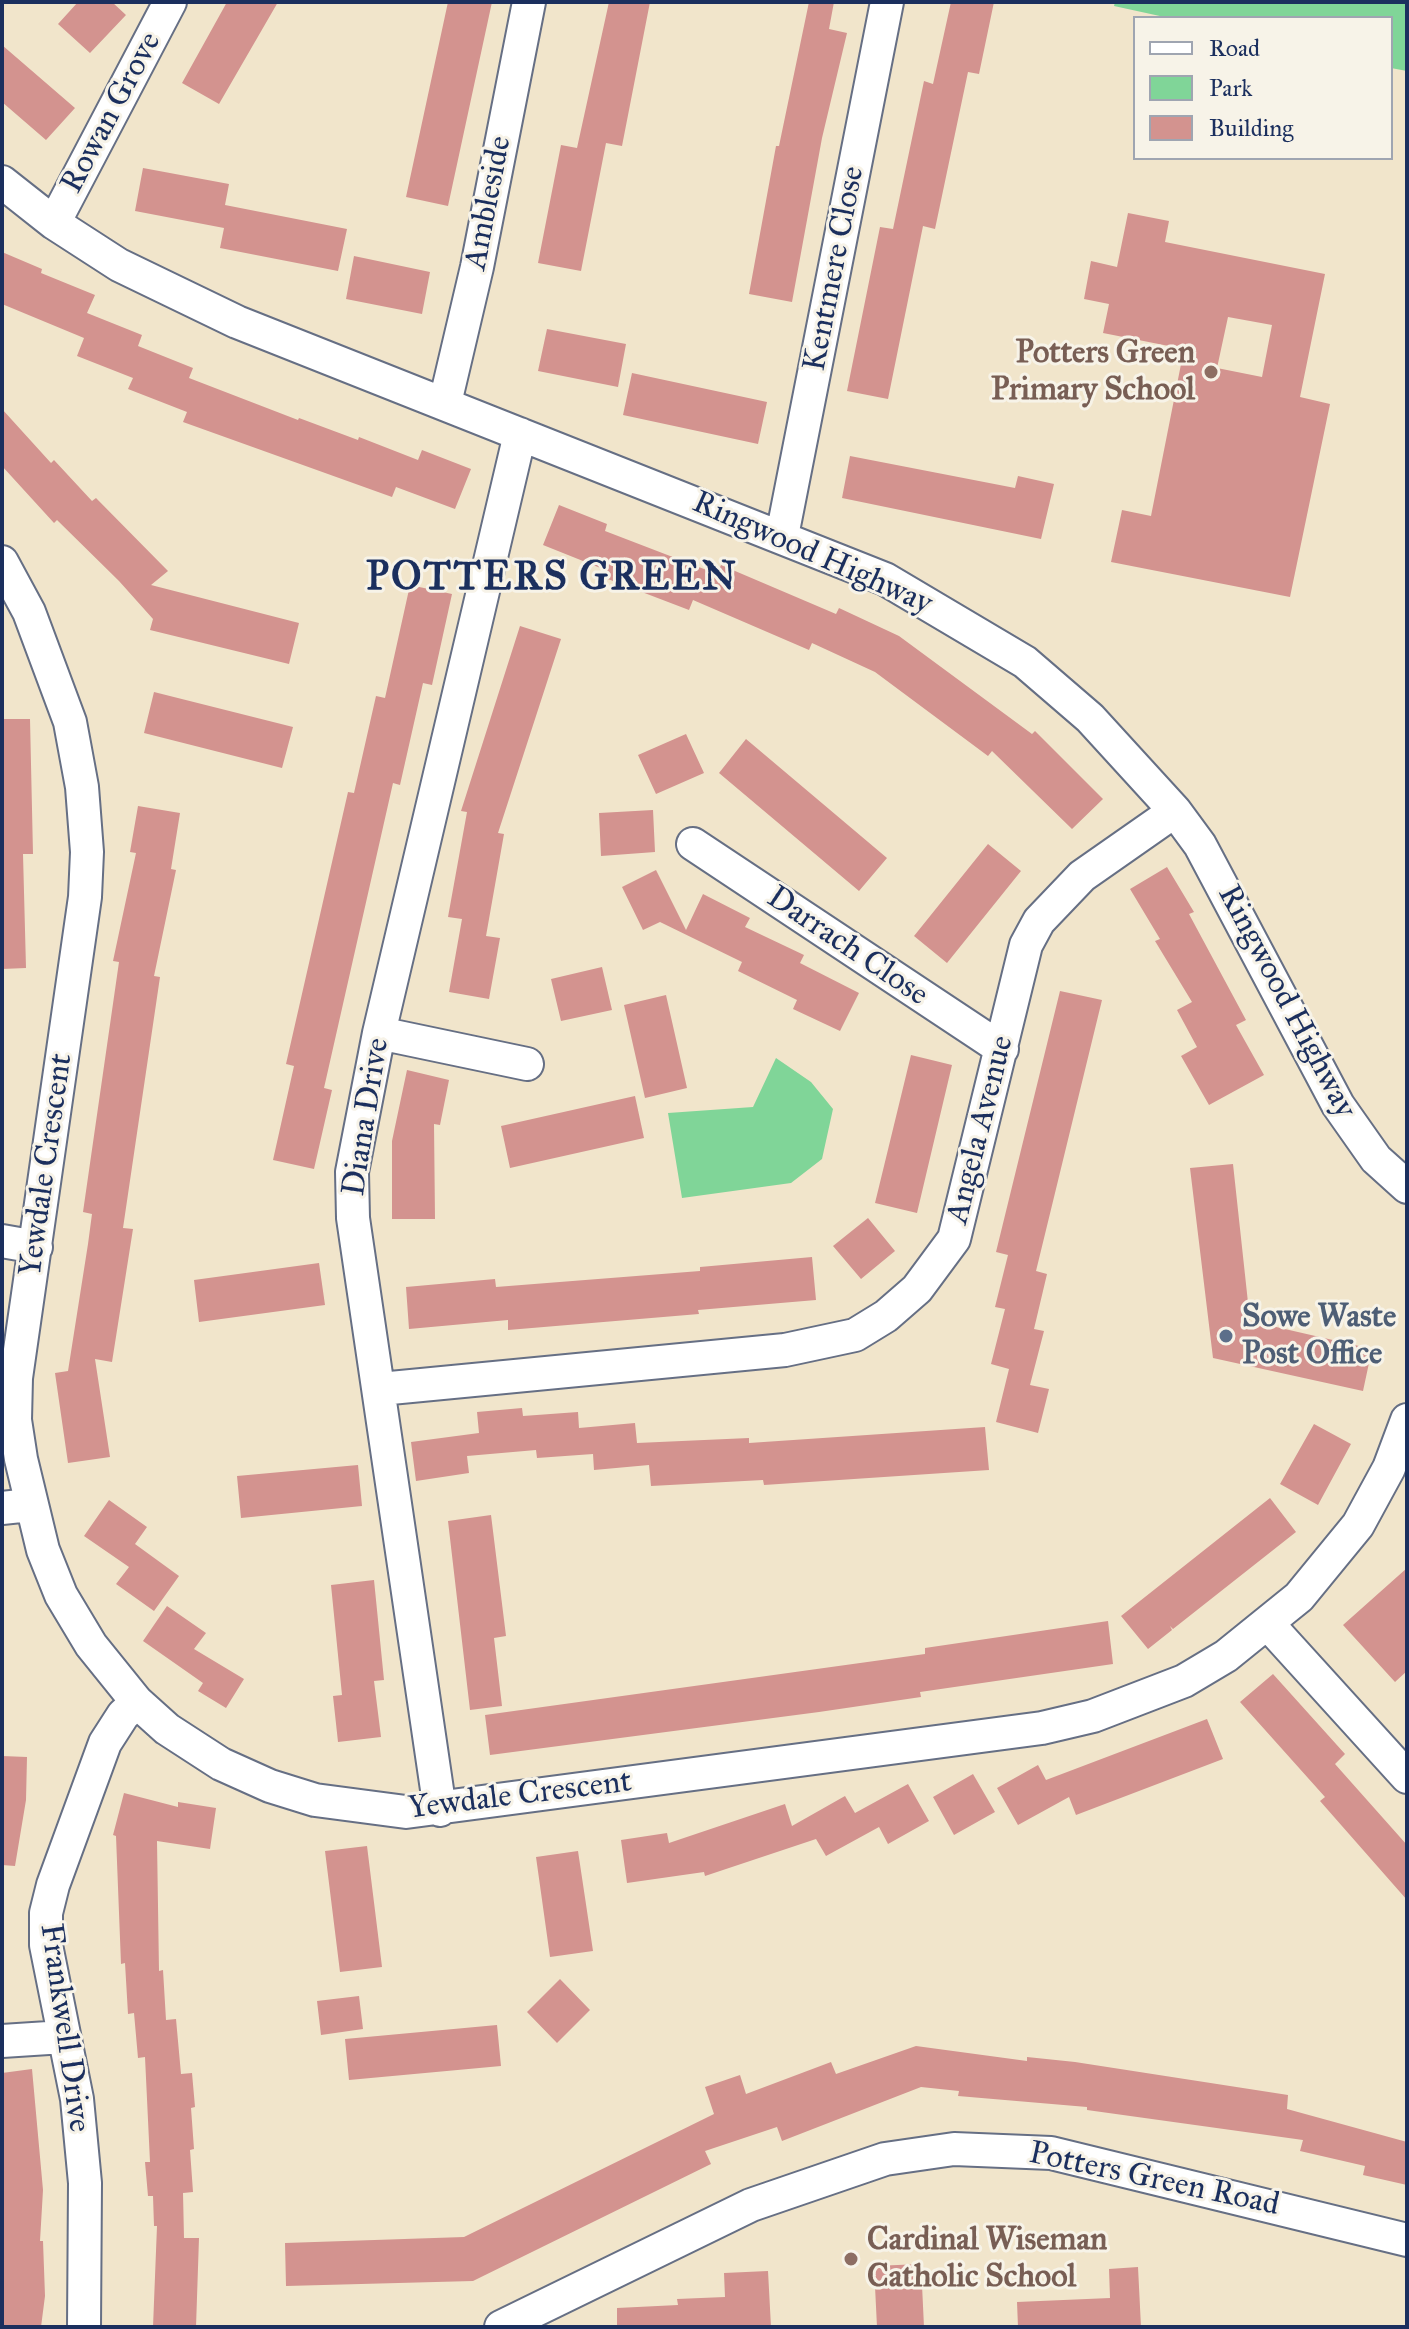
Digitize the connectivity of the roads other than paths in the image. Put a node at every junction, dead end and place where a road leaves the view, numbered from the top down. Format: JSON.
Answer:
{"nodes":[{"id":1,"x":170,"y":2,"type":"edge"},
{"id":2,"x":529,"y":2,"type":"edge"},
{"id":3,"x":887,"y":2,"type":"edge"},
{"id":4,"x":2,"y":182,"type":"edge"},
{"id":5,"x":54,"y":223,"type":"junction"},
{"id":6,"x":445,"y":403,"type":"junction"},
{"id":7,"x":520,"y":434,"type":"junction"},
{"id":8,"x":782,"y":536,"type":"junction"},
{"id":9,"x":3,"y":565,"type":"edge"},
{"id":10,"x":1175,"y":811,"type":"junction"},
{"id":11,"x":693,"y":844,"type":"dead end"},
{"id":12,"x":379,"y":1033,"type":"junction"},
{"id":13,"x":1002,"y":1049,"type":"junction"},
{"id":14,"x":527,"y":1064,"type":"dead end"},
{"id":15,"x":1407,"y":1187,"type":"edge"},
{"id":16,"x":2,"y":1241,"type":"edge"},
{"id":17,"x":36,"y":1247,"type":"junction"},
{"id":18,"x":380,"y":1389,"type":"junction"},
{"id":19,"x":1407,"y":1420,"type":"edge"},
{"id":20,"x":16,"y":1507,"type":"edge"},
{"id":21,"x":1268,"y":1624,"type":"junction"},
{"id":22,"x":137,"y":1702,"type":"junction"},
{"id":23,"x":1407,"y":1777,"type":"edge"},
{"id":24,"x":440,"y":1810,"type":"junction"},
{"id":25,"x":64,"y":2037,"type":"junction"},
{"id":26,"x":2,"y":2041,"type":"edge"},
{"id":27,"x":1407,"y":2240,"type":"edge"},
{"id":28,"x":84,"y":2327,"type":"edge"},
{"id":29,"x":501,"y":2327,"type":"edge"}],
"edges":[{"from":1,"to":5,"type":"street","name":"Rowan Grove"},
{"from":2,"to":6,"type":"street","name":"Ambleside"},
{"from":3,"to":8,"type":"street","name":"Kentmere Close"},
{"from":4,"to":5,"type":"street","name":"Ringwood Highway"},
{"from":5,"to":6,"type":"street","name":"Ringwood Highway"},
{"from":6,"to":7,"type":"street","name":"Ringwood Highway"},
{"from":7,"to":8,"type":"street","name":"Ringwood Highway"},
{"from":7,"to":12,"type":"street","name":"Diana Drive"},
{"from":8,"to":10,"type":"street","name":"Ringwood Highway"},
{"from":9,"to":17,"type":"street","name":"Yewdale Crescent"},
{"from":10,"to":13,"type":"street","name":"Angela Avenue"},
{"from":10,"to":15,"type":"street","name":"Ringwood Highway"},
{"from":11,"to":13,"type":"street","name":"Darrach Close"},
{"from":12,"to":14,"type":"street"},
{"from":12,"to":18,"type":"street","name":"Diana Drive"},
{"from":13,"to":18,"type":"street","name":"Angela Avenue"},
{"from":16,"to":17,"type":"street"},
{"from":17,"to":20,"type":"street","name":"Yewdale Crescent"},
{"from":18,"to":24,"type":"street","name":"Diana Drive"},
{"from":19,"to":21,"type":"street","name":"Yewdale Crescent"},
{"from":20,"to":22,"type":"street","name":"Yewdale Crescent"},
{"from":21,"to":23,"type":"street"},
{"from":21,"to":24,"type":"street","name":"Yewdale Crescent"},
{"from":22,"to":24,"type":"street","name":"Yewdale Crescent"},
{"from":22,"to":25,"type":"street","name":"Frankwell Drive"},
{"from":25,"to":26,"type":"street"},
{"from":25,"to":28,"type":"street","name":"Frankwell Drive"},
{"from":27,"to":29,"type":"street","name":"Potters Green Road"}]}
